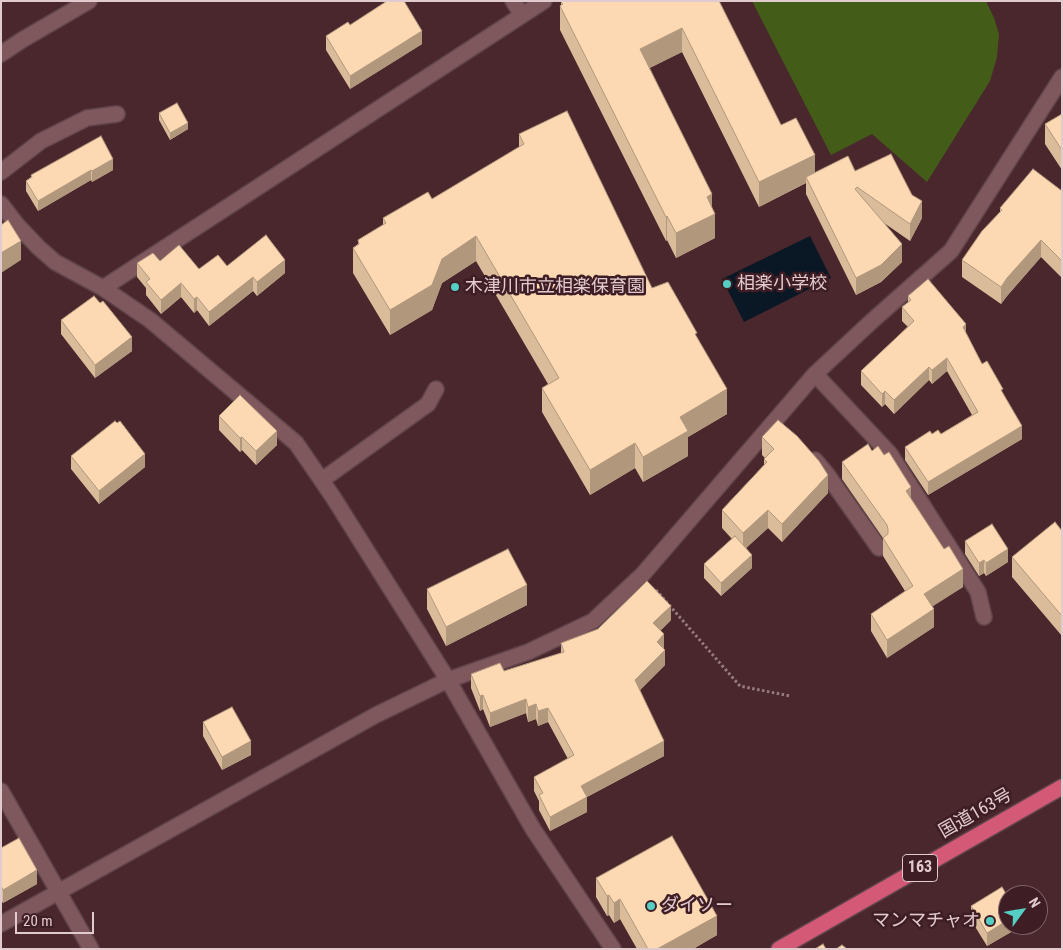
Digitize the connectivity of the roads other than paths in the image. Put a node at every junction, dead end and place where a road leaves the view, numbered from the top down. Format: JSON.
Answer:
{"nodes":[{"id":1,"x":89,"y":1,"type":"edge"},
{"id":2,"x":513,"y":1,"type":"edge"},
{"id":3,"x":544,"y":1,"type":"edge"},
{"id":4,"x":522,"y":15,"type":"junction"},
{"id":5,"x":1,"y":54,"type":"edge"},
{"id":6,"x":1062,"y":77,"type":"edge"},
{"id":7,"x":117,"y":114,"type":"dead end"},
{"id":8,"x":1,"y":172,"type":"edge"},
{"id":9,"x":1,"y":204,"type":"edge"},
{"id":10,"x":103,"y":288,"type":"junction"},
{"id":11,"x":816,"y":374,"type":"junction"},
{"id":12,"x":436,"y":389,"type":"dead end"},
{"id":13,"x":804,"y":447,"type":"edge"},
{"id":14,"x":322,"y":480,"type":"junction"},
{"id":15,"x":879,"y":548,"type":"dead end"},
{"id":16,"x":984,"y":617,"type":"dead end"},
{"id":17,"x":448,"y":680,"type":"junction"},
{"id":18,"x":1062,"y":787,"type":"edge"},
{"id":19,"x":1,"y":791,"type":"edge"},
{"id":20,"x":58,"y":892,"type":"junction"},
{"id":21,"x":1,"y":924,"type":"edge"},
{"id":22,"x":91,"y":949,"type":"edge"},
{"id":23,"x":613,"y":949,"type":"edge"},
{"id":24,"x":779,"y":949,"type":"edge"}],
"edges":[{"from":1,"to":5,"type":"street"},
{"from":2,"to":4,"type":"street"},
{"from":3,"to":4,"type":"street"},
{"from":4,"to":10,"type":"street"},
{"from":6,"to":11,"type":"street"},
{"from":7,"to":8,"type":"street"},
{"from":9,"to":10,"type":"street"},
{"from":10,"to":14,"type":"street"},
{"from":11,"to":16,"type":"street"},
{"from":11,"to":17,"type":"street"},
{"from":12,"to":14,"type":"street"},
{"from":13,"to":15,"type":"street"},
{"from":14,"to":17,"type":"street"},
{"from":17,"to":20,"type":"street"},
{"from":17,"to":23,"type":"street"},
{"from":18,"to":24,"type":"highway","name":"国道163号","number":"163"},
{"from":19,"to":20,"type":"street"},
{"from":20,"to":21,"type":"street"},
{"from":20,"to":22,"type":"street"}]}
